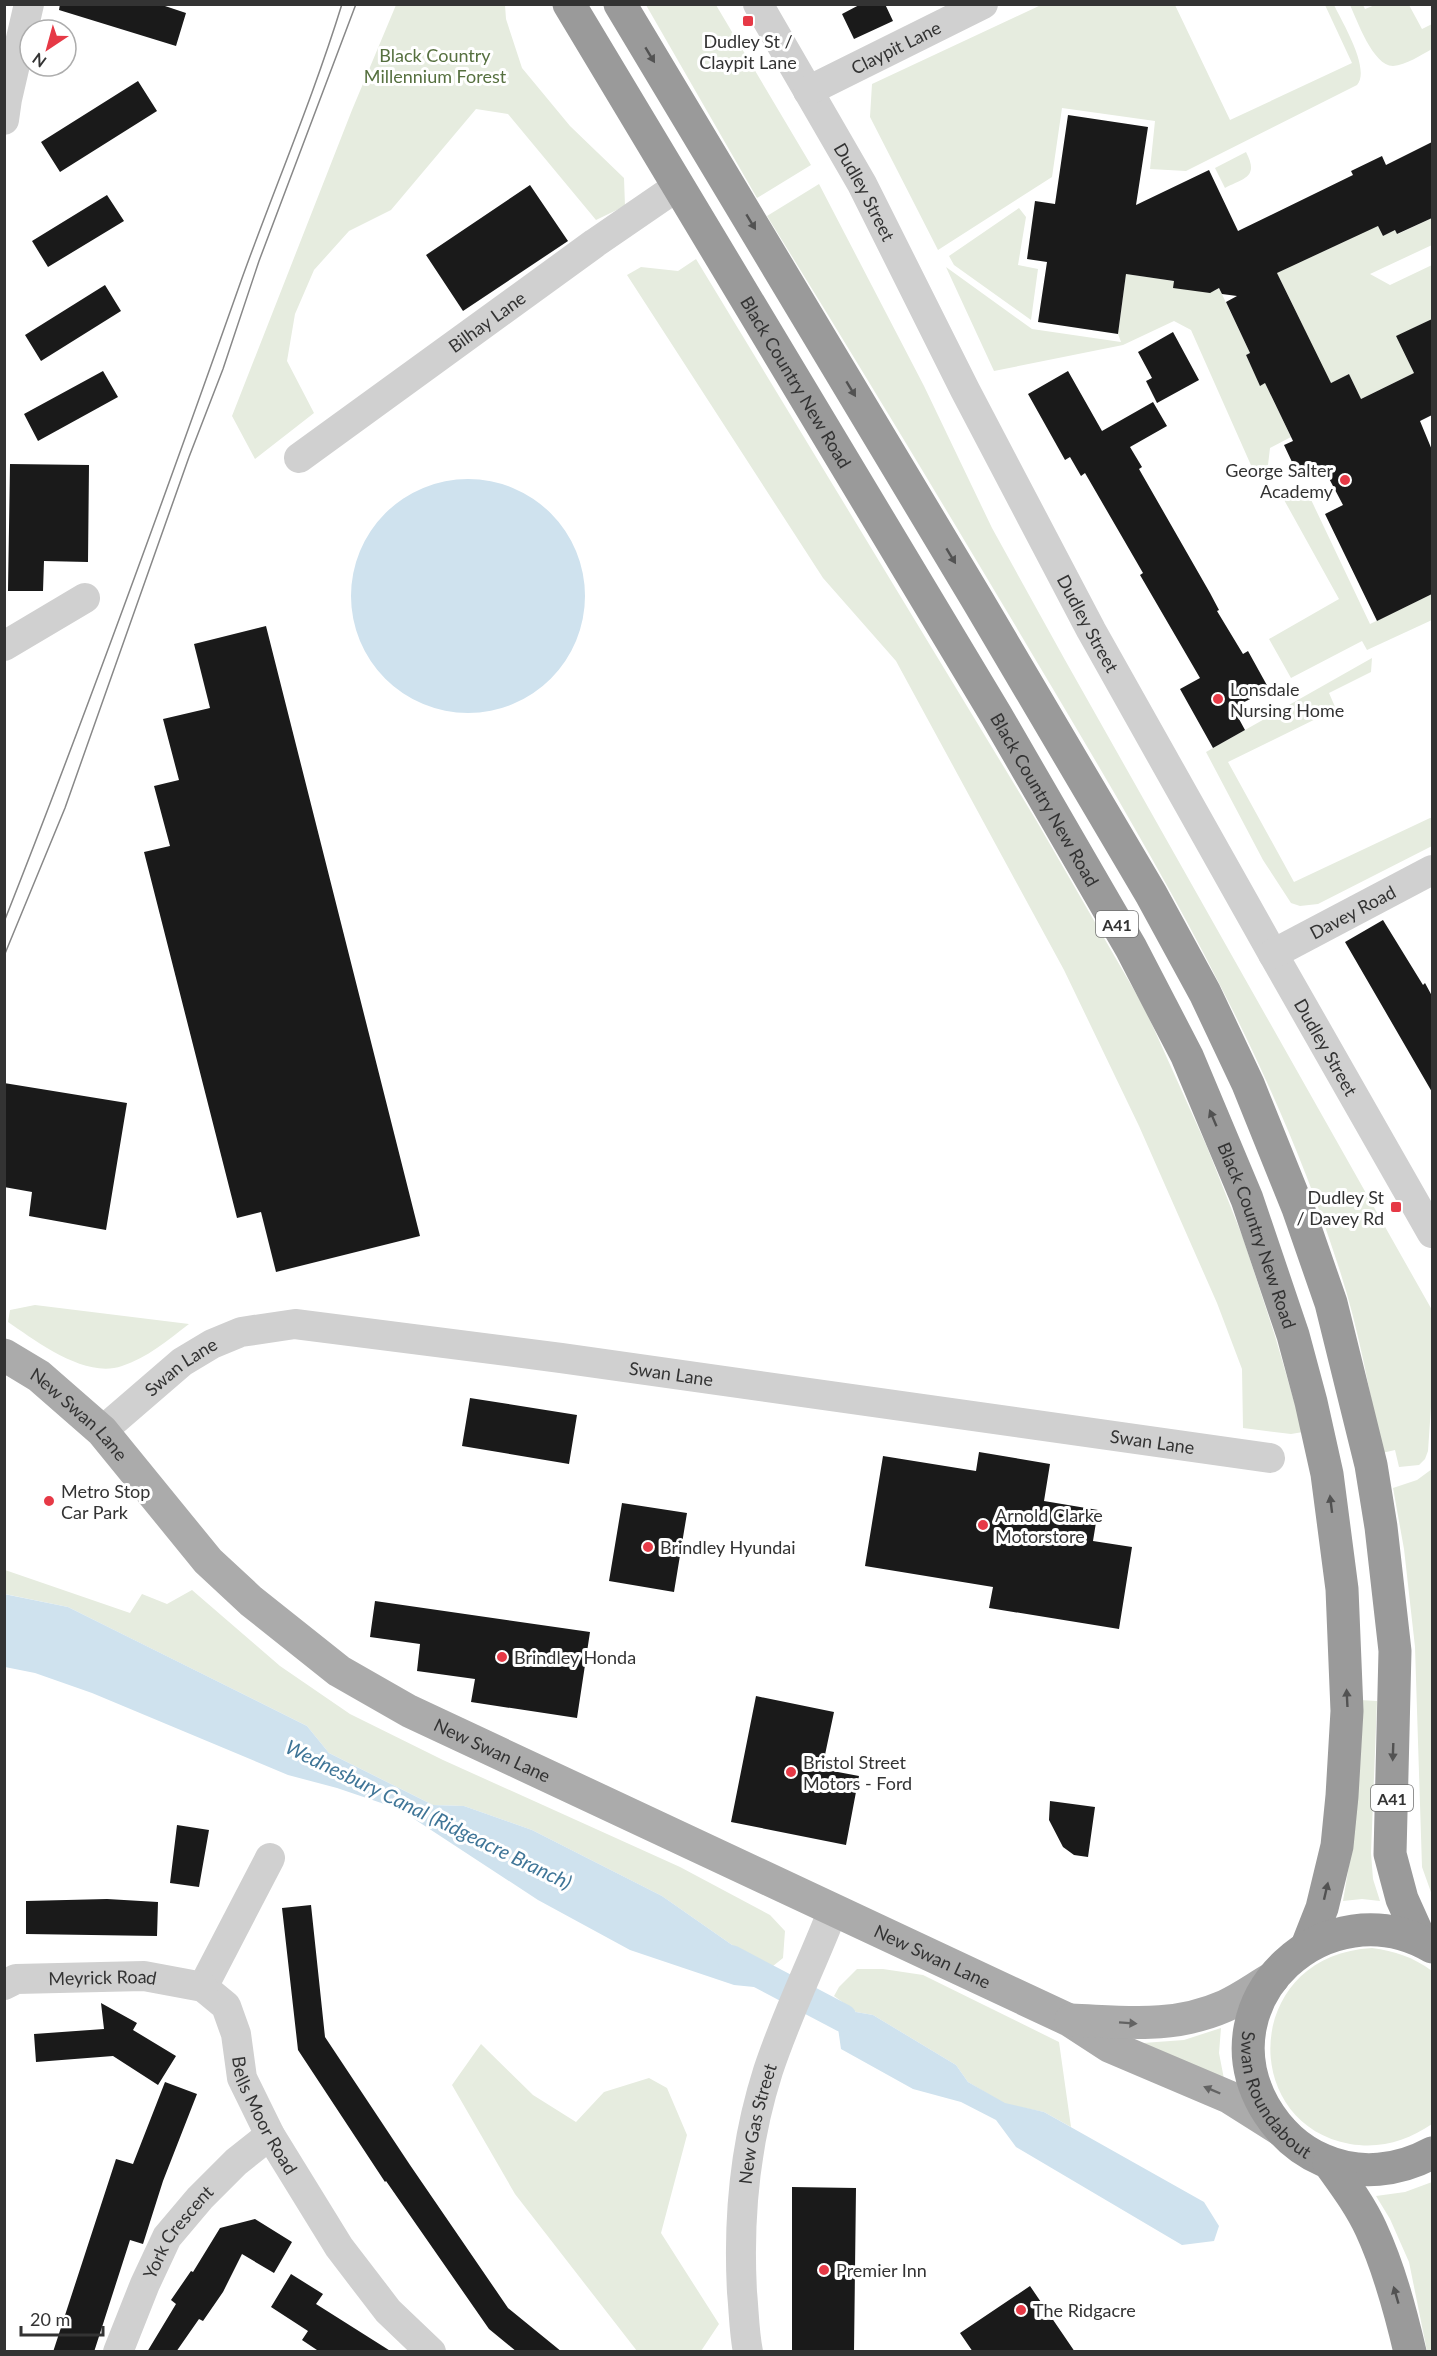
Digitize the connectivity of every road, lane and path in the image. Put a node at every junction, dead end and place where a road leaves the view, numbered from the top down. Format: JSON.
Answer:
{"nodes":[{"id":1,"x":29,"y":4,"type":"edge"},
{"id":2,"x":569,"y":4,"type":"edge"},
{"id":3,"x":620,"y":4,"type":"edge"},
{"id":4,"x":758,"y":4,"type":"edge"},
{"id":5,"x":983,"y":4,"type":"edge"},
{"id":6,"x":808,"y":91,"type":"junction"},
{"id":7,"x":4,"y":120,"type":"edge"},
{"id":8,"x":678,"y":186,"type":"junction"},
{"id":9,"x":299,"y":458,"type":"dead end"},
{"id":10,"x":85,"y":598,"type":"dead end"},
{"id":11,"x":4,"y":645,"type":"edge"},
{"id":12,"x":1432,"y":870,"type":"edge"},
{"id":13,"x":1273,"y":954,"type":"junction"},
{"id":14,"x":1432,"y":1233,"type":"edge"},
{"id":15,"x":4,"y":1355,"type":"edge"},
{"id":16,"x":102,"y":1431,"type":"junction"},
{"id":17,"x":1270,"y":1458,"type":"dead end"},
{"id":18,"x":270,"y":1858,"type":"dead end"},
{"id":19,"x":833,"y":1910,"type":"junction"},
{"id":20,"x":1426,"y":1943,"type":"edge"},
{"id":21,"x":1307,"y":1946,"type":"junction"},
{"id":22,"x":1273,"y":1978,"type":"junction"},
{"id":23,"x":4,"y":1985,"type":"edge"},
{"id":24,"x":203,"y":1987,"type":"junction"},
{"id":25,"x":1069,"y":2020,"type":"junction"},
{"id":26,"x":1281,"y":2130,"type":"junction"},
{"id":27,"x":270,"y":2135,"type":"junction"},
{"id":28,"x":1432,"y":2153,"type":"edge"},
{"id":29,"x":1329,"y":2163,"type":"junction"},
{"id":30,"x":118,"y":2352,"type":"edge"},
{"id":31,"x":431,"y":2352,"type":"edge"},
{"id":32,"x":748,"y":2352,"type":"edge"},
{"id":33,"x":1410,"y":2352,"type":"edge"}],
"edges":[{"from":1,"to":7,"type":"street"},
{"from":2,"to":8,"type":"highway","name":"Black Country New Road","number":"A41"},
{"from":3,"to":20,"type":"highway","number":"A41","one_way":true},
{"from":4,"to":6,"type":"street","name":"Dudley Street"},
{"from":5,"to":6,"type":"street","name":"Claypit Lane"},
{"from":6,"to":13,"type":"street","name":"Dudley Street"},
{"from":8,"to":9,"type":"street","name":"Bilhay Lane"},
{"from":21,"to":8,"type":"highway","name":"Black Country New Road","number":"A41","one_way":true},
{"from":10,"to":11,"type":"street"},
{"from":12,"to":13,"type":"street","name":"Davey Road"},
{"from":13,"to":14,"type":"street","name":"Dudley Street"},
{"from":15,"to":16,"type":"main road","name":"New Swan Lane"},
{"from":16,"to":17,"type":"street","name":"Swan Lane"},
{"from":16,"to":19,"type":"main road","name":"New Swan Lane"},
{"from":18,"to":24,"type":"street"},
{"from":19,"to":25,"type":"main road","name":"New Swan Lane"},
{"from":19,"to":32,"type":"street","name":"New Gas Street"},
{"from":20,"to":21,"type":"highway","name":"Swan Roundabout"},
{"from":21,"to":22,"type":"highway","name":"Swan Roundabout"},
{"from":25,"to":22,"type":"main road","name":"New Swan Lane","one_way":true},
{"from":22,"to":26,"type":"highway","name":"Swan Roundabout"},
{"from":23,"to":24,"type":"street","name":"Meyrick Road"},
{"from":24,"to":27,"type":"street","name":"Bells Moor Road"},
{"from":26,"to":25,"type":"main road","name":"New Swan Lane","one_way":true},
{"from":26,"to":29,"type":"highway","name":"Swan Roundabout"},
{"from":27,"to":30,"type":"street","name":"York Crescent"},
{"from":27,"to":31,"type":"street","name":"Bells Moor Road"},
{"from":28,"to":29,"type":"highway","name":"Swan Roundabout"},
{"from":33,"to":29,"type":"highway","one_way":true}]}
